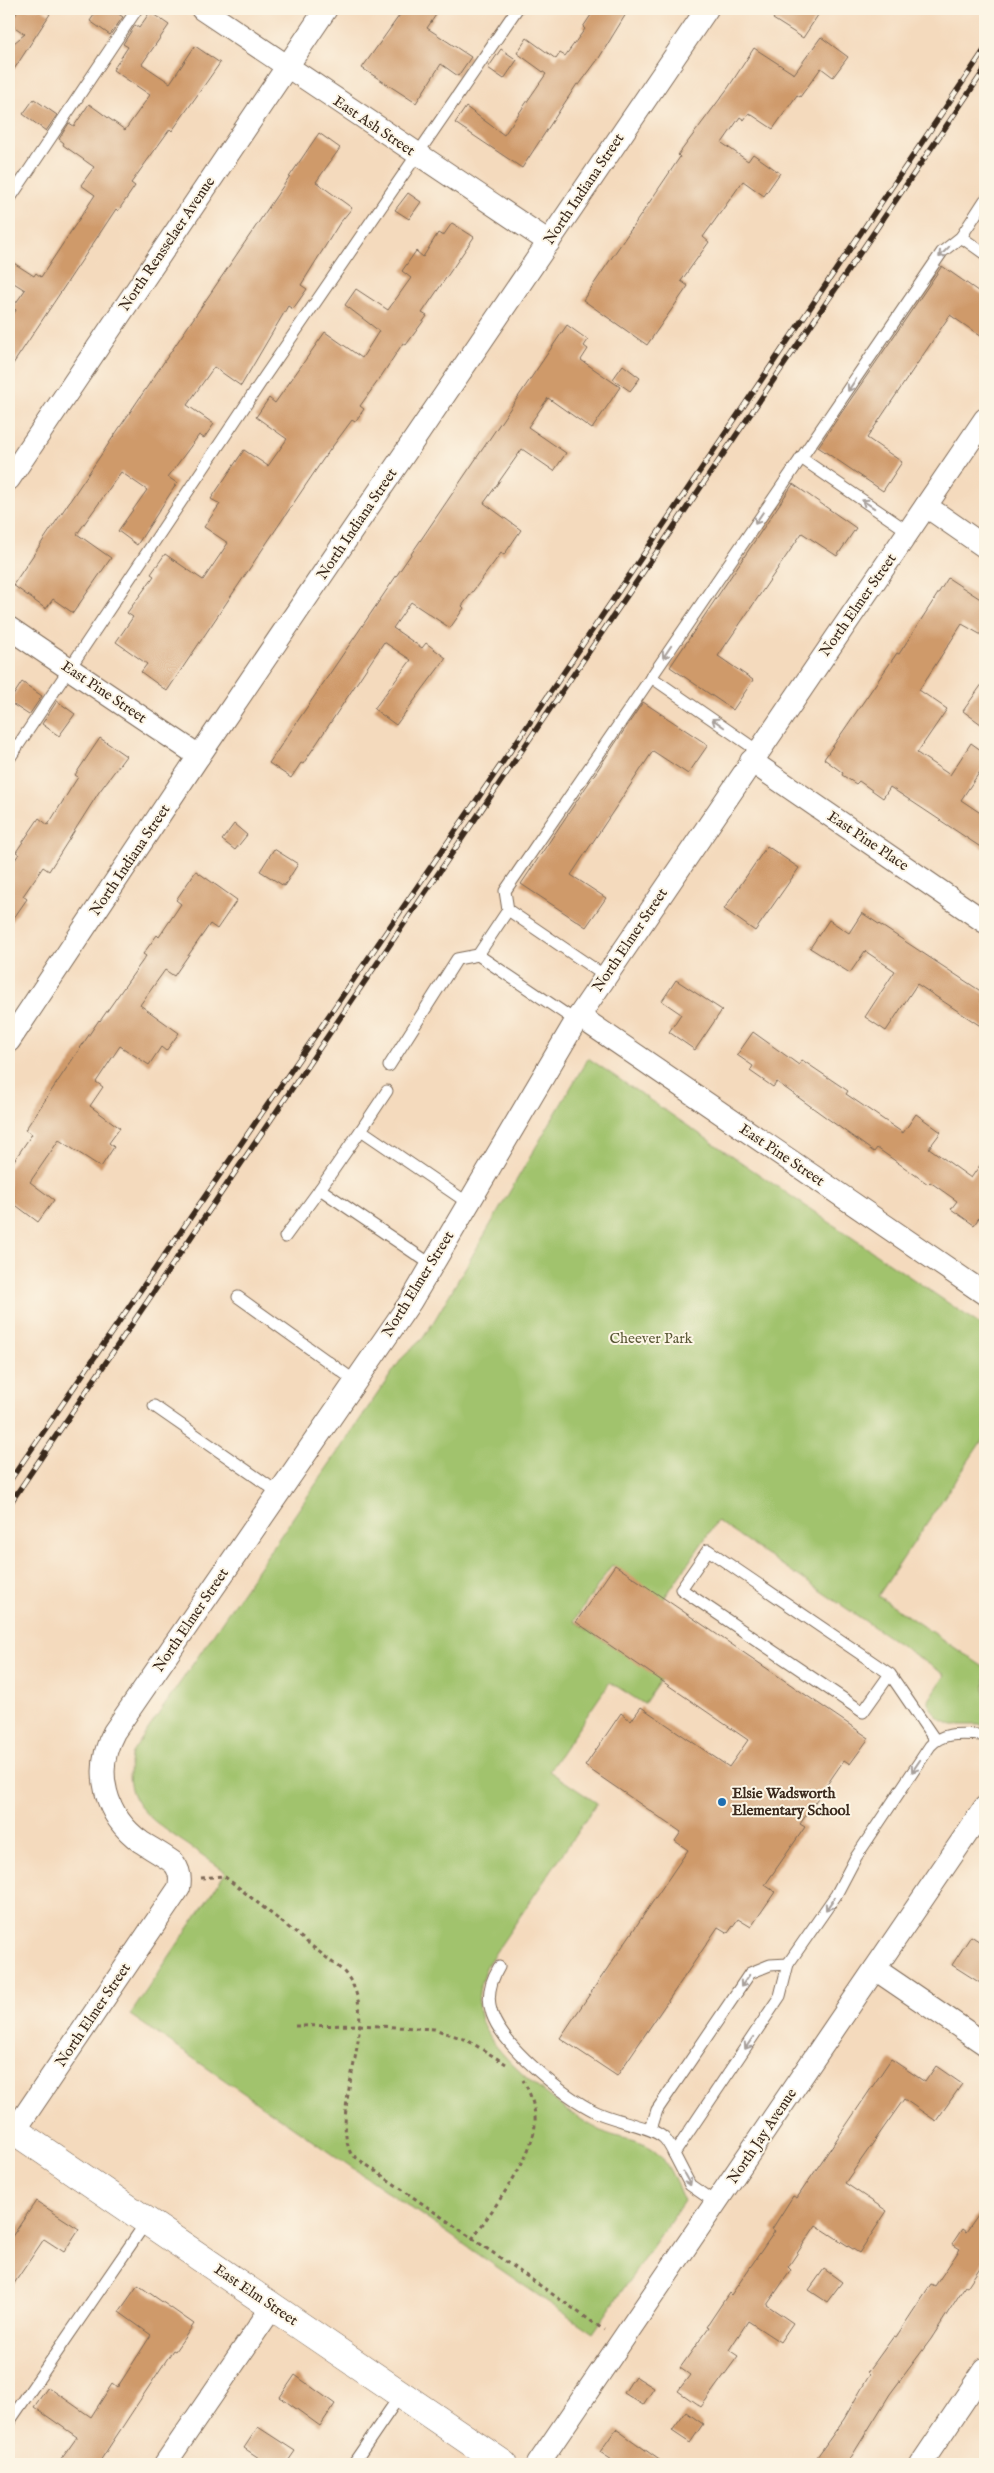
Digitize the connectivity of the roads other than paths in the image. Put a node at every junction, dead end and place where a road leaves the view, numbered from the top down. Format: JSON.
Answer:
{"nodes":[{"id":1,"x":137,"y":9,"type":"edge"},
{"id":2,"x":202,"y":9,"type":"edge"},
{"id":3,"x":326,"y":9,"type":"edge"},
{"id":4,"x":517,"y":9,"type":"edge"},
{"id":5,"x":707,"y":9,"type":"edge"},
{"id":6,"x":286,"y":67,"type":"junction"},
{"id":7,"x":418,"y":156,"type":"junction"},
{"id":8,"x":9,"y":200,"type":"edge"},
{"id":9,"x":985,"y":200,"type":"edge"},
{"id":10,"x":961,"y":237,"type":"junction"},
{"id":11,"x":548,"y":242,"type":"junction"},
{"id":12,"x":985,"y":254,"type":"edge"},
{"id":13,"x":985,"y":419,"type":"edge"},
{"id":14,"x":801,"y":458,"type":"junction"},
{"id":15,"x":9,"y":480,"type":"edge"},
{"id":16,"x":926,"y":506,"type":"junction"},
{"id":17,"x":909,"y":532,"type":"junction"},
{"id":18,"x":985,"y":547,"type":"edge"},
{"id":19,"x":9,"y":628,"type":"edge"},
{"id":20,"x":70,"y":669,"type":"junction"},
{"id":21,"x":651,"y":677,"type":"junction"},
{"id":22,"x":199,"y":756,"type":"junction"},
{"id":23,"x":754,"y":756,"type":"junction"},
{"id":24,"x":9,"y":758,"type":"edge"},
{"id":25,"x":508,"y":910,"type":"junction"},
{"id":26,"x":985,"y":922,"type":"edge"},
{"id":27,"x":478,"y":955,"type":"junction"},
{"id":28,"x":605,"y":976,"type":"junction"},
{"id":29,"x":577,"y":1018,"type":"junction"},
{"id":30,"x":9,"y":1041,"type":"edge"},
{"id":31,"x":389,"y":1066,"type":"dead end"},
{"id":32,"x":388,"y":1091,"type":"dead end"},
{"id":33,"x":361,"y":1130,"type":"junction"},
{"id":34,"x":320,"y":1189,"type":"junction"},
{"id":35,"x":468,"y":1203,"type":"junction"},
{"id":36,"x":285,"y":1237,"type":"dead end"},
{"id":37,"x":432,"y":1265,"type":"junction"},
{"id":38,"x":985,"y":1294,"type":"edge"},
{"id":39,"x":238,"y":1297,"type":"dead end"},
{"id":40,"x":355,"y":1381,"type":"junction"},
{"id":41,"x":154,"y":1406,"type":"dead end"},
{"id":42,"x":279,"y":1493,"type":"junction"},
{"id":43,"x":890,"y":1674,"type":"junction"},
{"id":44,"x":985,"y":1735,"type":"edge"},
{"id":45,"x":935,"y":1740,"type":"junction"},
{"id":46,"x":985,"y":1807,"type":"edge"},
{"id":47,"x":788,"y":1964,"type":"junction"},
{"id":48,"x":499,"y":1967,"type":"dead end"},
{"id":49,"x":875,"y":1969,"type":"junction"},
{"id":50,"x":985,"y":2044,"type":"edge"},
{"id":51,"x":651,"y":2129,"type":"junction"},
{"id":52,"x":11,"y":2132,"type":"edge"},
{"id":53,"x":674,"y":2154,"type":"junction"},
{"id":54,"x":716,"y":2203,"type":"junction"},
{"id":55,"x":147,"y":2220,"type":"junction"},
{"id":56,"x":272,"y":2306,"type":"junction"},
{"id":57,"x":985,"y":2369,"type":"edge"},
{"id":58,"x":401,"y":2394,"type":"junction"},
{"id":59,"x":9,"y":2422,"type":"edge"},
{"id":60,"x":165,"y":2464,"type":"edge"},
{"id":61,"x":353,"y":2464,"type":"edge"},
{"id":62,"x":503,"y":2464,"type":"edge"},
{"id":63,"x":538,"y":2464,"type":"edge"},
{"id":64,"x":921,"y":2464,"type":"edge"}],
"edges":[{"from":1,"to":8,"type":"lane"},
{"from":2,"to":6,"type":"street","name":"East Ash Street"},
{"from":3,"to":6,"type":"street","name":"North Rensselaer Avenue"},
{"from":4,"to":7,"type":"lane"},
{"from":5,"to":11,"type":"street","name":"North Indiana Street"},
{"from":6,"to":7,"type":"street","name":"East Ash Street"},
{"from":6,"to":15,"type":"street","name":"North Rensselaer Avenue"},
{"from":7,"to":11,"type":"street","name":"East Ash Street"},
{"from":7,"to":20,"type":"lane"},
{"from":9,"to":10,"type":"lane"},
{"from":10,"to":12,"type":"lane"},
{"from":10,"to":14,"type":"lane","one_way":true},
{"from":11,"to":22,"type":"street","name":"North Indiana Street"},
{"from":13,"to":16,"type":"street","name":"North Elmer Street"},
{"from":17,"to":14,"type":"lane","one_way":true},
{"from":14,"to":21,"type":"lane","one_way":true},
{"from":16,"to":17,"type":"street","name":"North Elmer Street"},
{"from":16,"to":18,"type":"street"},
{"from":17,"to":23,"type":"street","name":"North Elmer Street"},
{"from":19,"to":20,"type":"street","name":"East Pine Street"},
{"from":20,"to":22,"type":"street","name":"East Pine Street"},
{"from":20,"to":24,"type":"lane"},
{"from":23,"to":21,"type":"lane","one_way":true},
{"from":21,"to":25,"type":"lane"},
{"from":22,"to":30,"type":"street","name":"North Indiana Street"},
{"from":23,"to":26,"type":"street","name":"East Pine Place"},
{"from":23,"to":28,"type":"street","name":"North Elmer Street"},
{"from":25,"to":27,"type":"lane"},
{"from":25,"to":28,"type":"lane"},
{"from":27,"to":29,"type":"lane"},
{"from":27,"to":31,"type":"lane"},
{"from":28,"to":29,"type":"street","name":"North Elmer Street"},
{"from":29,"to":35,"type":"street","name":"North Elmer Street"},
{"from":29,"to":38,"type":"street","name":"East Pine Street"},
{"from":32,"to":33,"type":"lane"},
{"from":33,"to":34,"type":"lane"},
{"from":33,"to":35,"type":"lane"},
{"from":34,"to":36,"type":"lane"},
{"from":34,"to":37,"type":"lane"},
{"from":35,"to":37,"type":"street","name":"North Elmer Street"},
{"from":37,"to":40,"type":"street","name":"North Elmer Street"},
{"from":39,"to":40,"type":"lane"},
{"from":40,"to":42,"type":"street","name":"North Elmer Street"},
{"from":41,"to":42,"type":"lane"},
{"from":42,"to":52,"type":"street","name":"North Elmer Street"},
{"from":43,"to":43,"type":"lane"},
{"from":43,"to":45,"type":"lane"},
{"from":44,"to":45,"type":"lane"},
{"from":45,"to":47,"type":"lane","one_way":true},
{"from":46,"to":49,"type":"street","name":"North Jay Avenue"},
{"from":47,"to":51,"type":"lane","one_way":true},
{"from":47,"to":53,"type":"lane","one_way":true},
{"from":48,"to":51,"type":"lane"},
{"from":49,"to":50,"type":"street"},
{"from":49,"to":54,"type":"street","name":"North Jay Avenue"},
{"from":51,"to":53,"type":"lane"},
{"from":52,"to":55,"type":"street","name":"East Elm Street"},
{"from":53,"to":54,"type":"lane","one_way":true},
{"from":54,"to":63,"type":"street","name":"North Jay Avenue"},
{"from":55,"to":56,"type":"street","name":"East Elm Street"},
{"from":55,"to":59,"type":"lane"},
{"from":56,"to":58,"type":"street","name":"East Elm Street"},
{"from":56,"to":60,"type":"street"},
{"from":57,"to":64,"type":"street"},
{"from":58,"to":61,"type":"lane"},
{"from":58,"to":62,"type":"street","name":"East Elm Street"}]}
